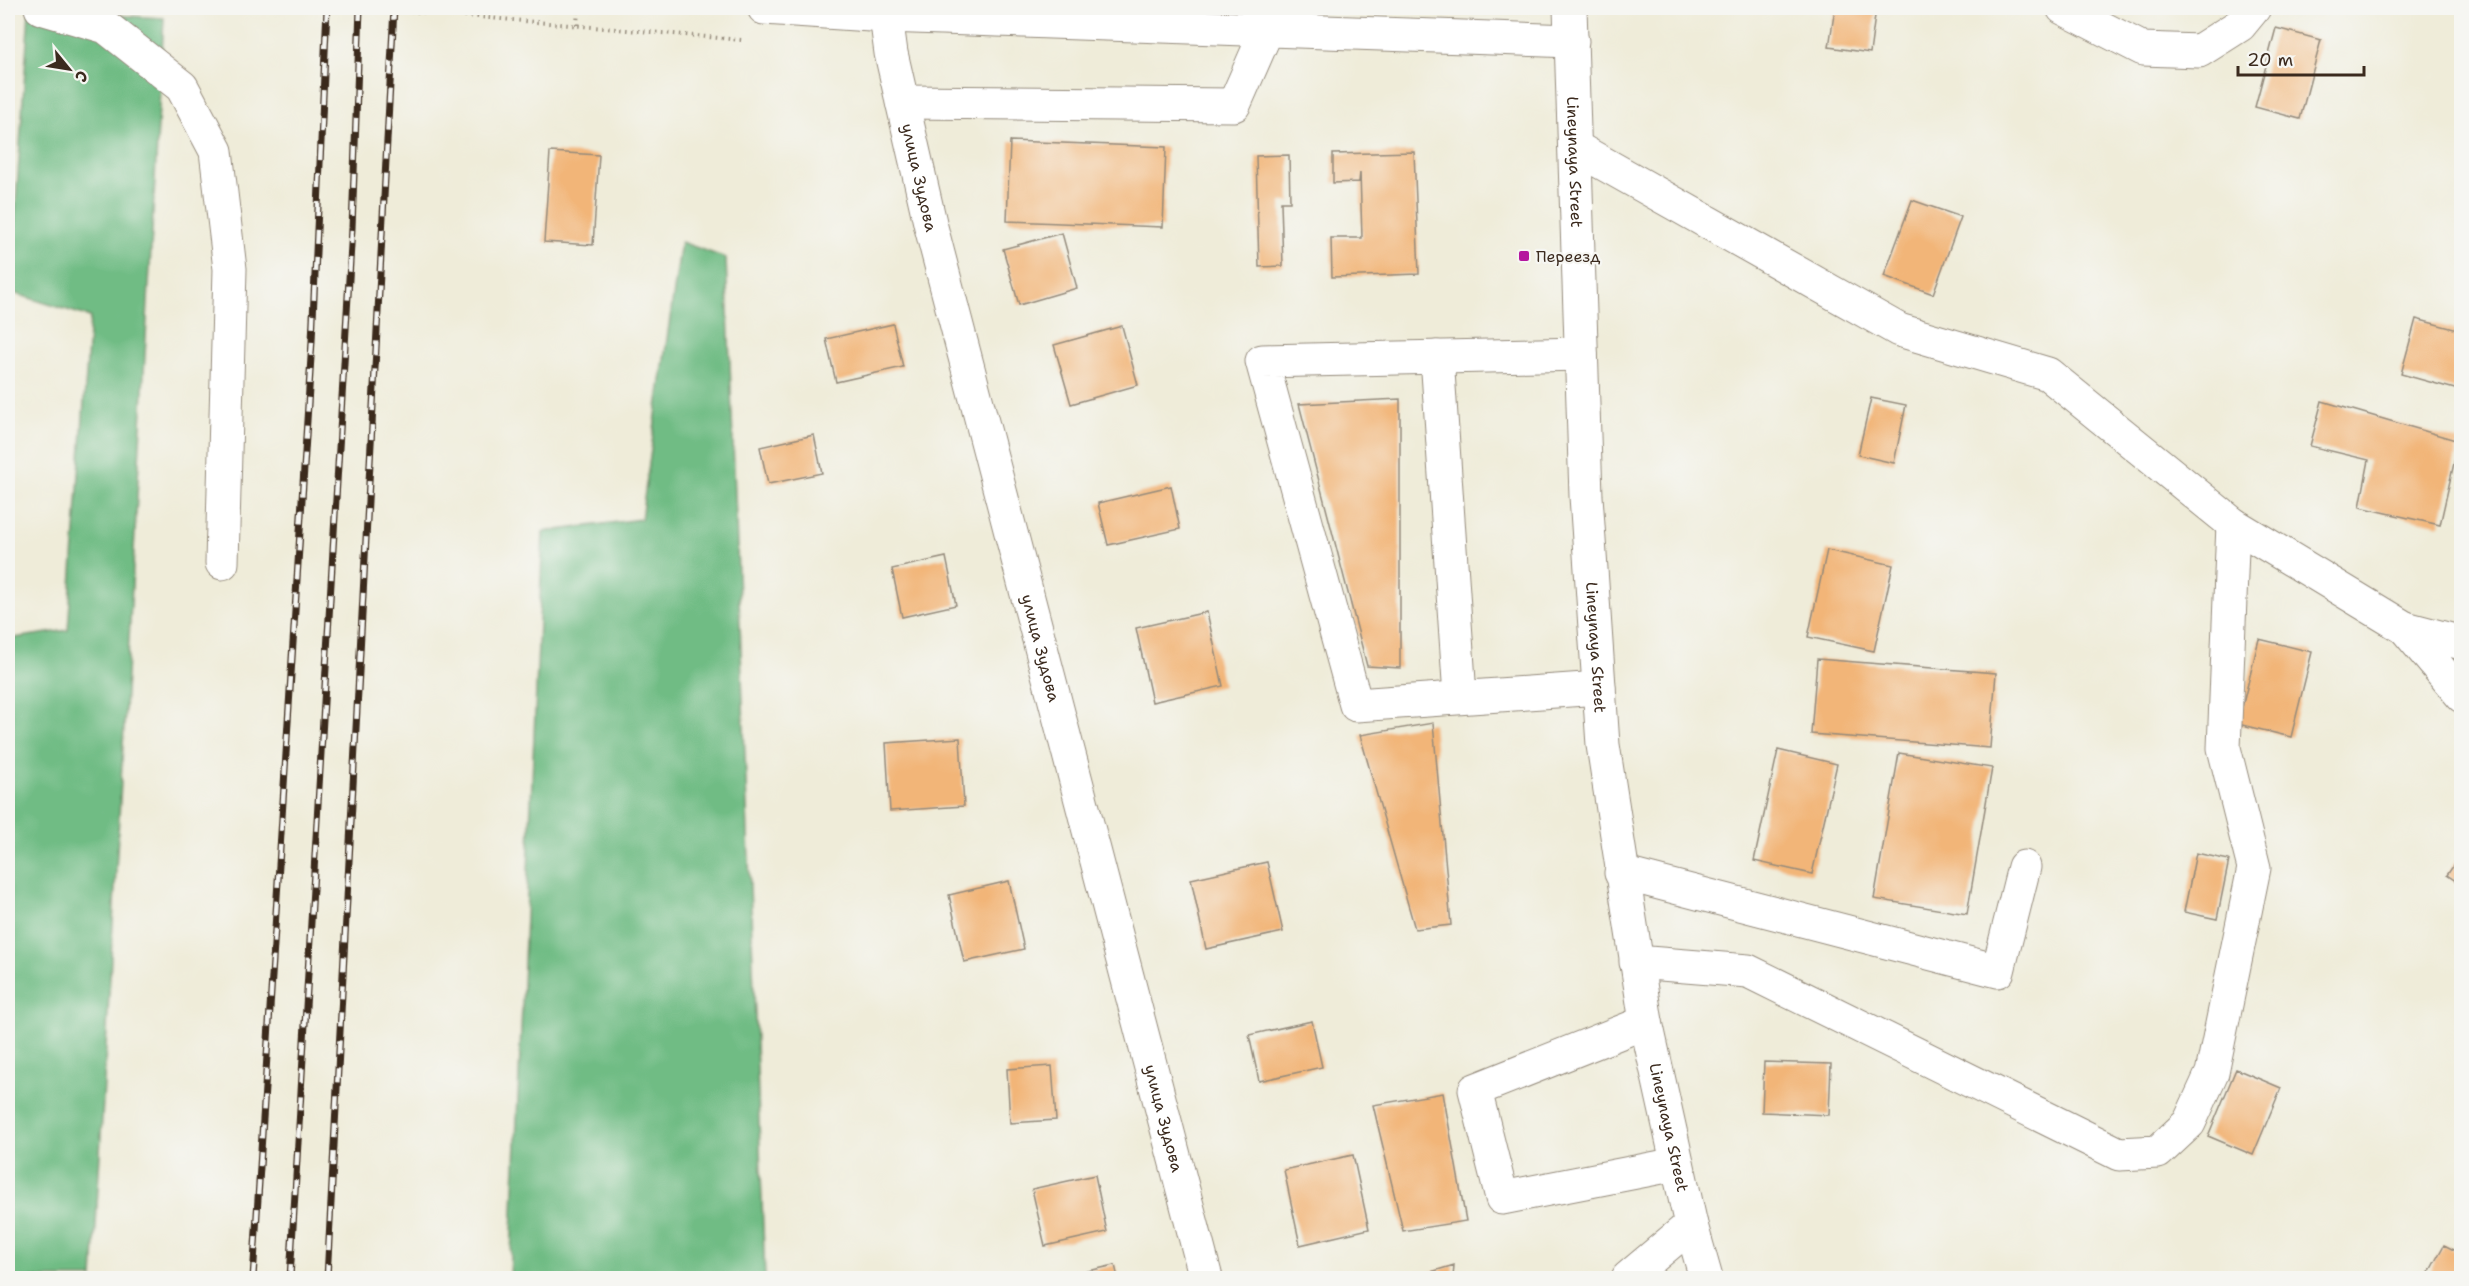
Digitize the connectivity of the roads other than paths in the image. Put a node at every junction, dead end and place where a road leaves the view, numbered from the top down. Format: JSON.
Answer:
{"nodes":[{"id":1,"x":41,"y":8,"type":"edge"},
{"id":2,"x":764,"y":8,"type":"edge"},
{"id":3,"x":1570,"y":8,"type":"edge"},
{"id":4,"x":2063,"y":8,"type":"edge"},
{"id":5,"x":2254,"y":8,"type":"edge"},
{"id":6,"x":886,"y":16,"type":"junction"},
{"id":7,"x":1267,"y":30,"type":"junction"},
{"id":8,"x":1572,"y":41,"type":"junction"},
{"id":9,"x":902,"y":102,"type":"junction"},
{"id":10,"x":1576,"y":148,"type":"junction"},
{"id":11,"x":1581,"y":354,"type":"junction"},
{"id":12,"x":1437,"y":357,"type":"junction"},
{"id":13,"x":2233,"y":524,"type":"junction"},
{"id":14,"x":222,"y":563,"type":"dead end"},
{"id":15,"x":2405,"y":628,"type":"junction"},
{"id":16,"x":2462,"y":643,"type":"edge"},
{"id":17,"x":1599,"y":688,"type":"junction"},
{"id":18,"x":1460,"y":696,"type":"junction"},
{"id":19,"x":2462,"y":696,"type":"edge"},
{"id":20,"x":2024,"y":867,"type":"dead end"},
{"id":21,"x":1621,"y":873,"type":"junction"},
{"id":22,"x":1636,"y":962,"type":"junction"},
{"id":23,"x":1646,"y":1022,"type":"junction"},
{"id":24,"x":1677,"y":1164,"type":"junction"},
{"id":25,"x":1691,"y":1225,"type":"junction"},
{"id":26,"x":1206,"y":1278,"type":"edge"},
{"id":27,"x":1628,"y":1278,"type":"edge"},
{"id":28,"x":1706,"y":1278,"type":"edge"}],
"edges":[{"from":1,"to":14,"type":"street"},
{"from":2,"to":6,"type":"street"},
{"from":3,"to":8,"type":"street","name":"Lineynaya Street"},
{"from":4,"to":5,"type":"street"},
{"from":6,"to":7,"type":"street"},
{"from":6,"to":9,"type":"street","name":"улица Зудова"},
{"from":7,"to":8,"type":"street"},
{"from":7,"to":9,"type":"street"},
{"from":8,"to":10,"type":"street","name":"Lineynaya Street"},
{"from":9,"to":26,"type":"street","name":"улица Зудова"},
{"from":10,"to":11,"type":"street","name":"Lineynaya Street"},
{"from":10,"to":13,"type":"street"},
{"from":11,"to":12,"type":"street"},
{"from":11,"to":17,"type":"street","name":"Lineynaya Street"},
{"from":12,"to":18,"type":"street"},
{"from":12,"to":18,"type":"street"},
{"from":13,"to":15,"type":"street"},
{"from":13,"to":22,"type":"street"},
{"from":15,"to":16,"type":"street"},
{"from":15,"to":19,"type":"street"},
{"from":17,"to":18,"type":"street"},
{"from":17,"to":21,"type":"street","name":"Lineynaya Street"},
{"from":20,"to":21,"type":"street"},
{"from":21,"to":22,"type":"street","name":"Lineynaya Street"},
{"from":22,"to":23,"type":"street","name":"Lineynaya Street"},
{"from":23,"to":24,"type":"street","name":"Lineynaya Street"},
{"from":23,"to":24,"type":"street"},
{"from":24,"to":25,"type":"street","name":"Lineynaya Street"},
{"from":25,"to":27,"type":"street"},
{"from":25,"to":28,"type":"street","name":"Lineynaya Street"}]}
